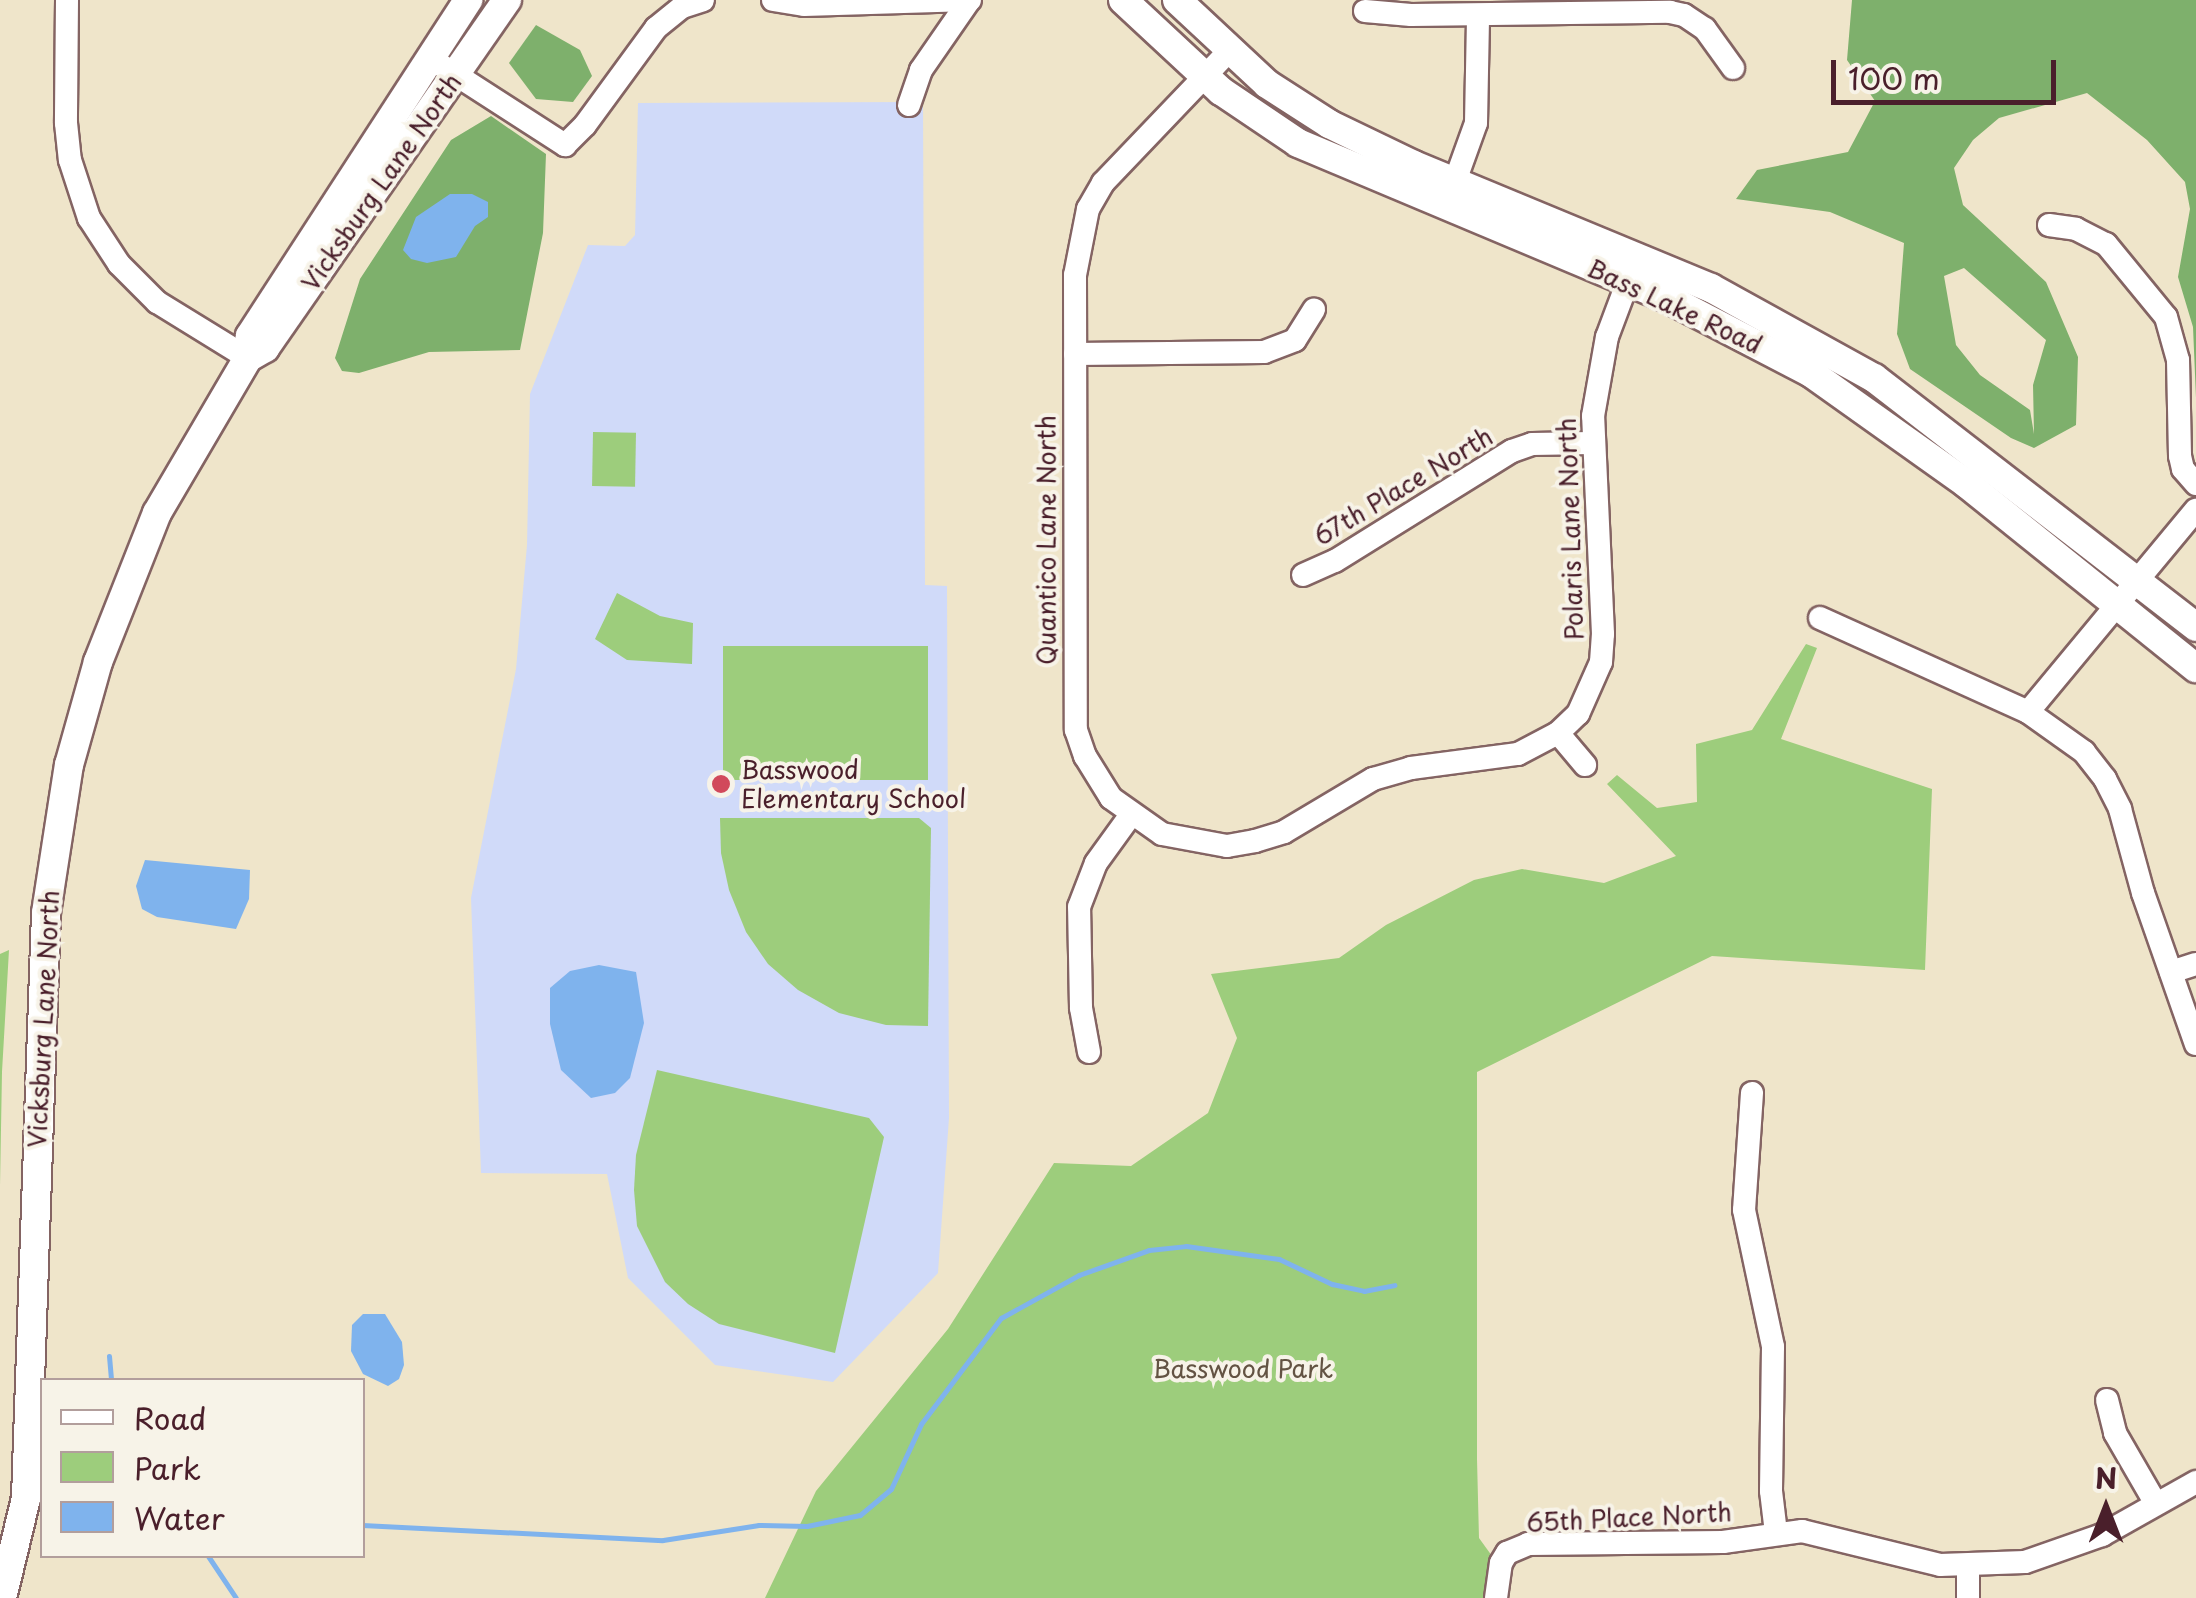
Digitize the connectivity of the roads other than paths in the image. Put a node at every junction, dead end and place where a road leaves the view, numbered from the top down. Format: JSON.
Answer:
{"nodes":[{"id":1,"x":67,"y":0,"type":"edge"},
{"id":2,"x":468,"y":0,"type":"edge"},
{"id":3,"x":507,"y":0,"type":"edge"},
{"id":4,"x":703,"y":0,"type":"edge"},
{"id":5,"x":773,"y":0,"type":"edge"},
{"id":6,"x":1122,"y":0,"type":"edge"},
{"id":7,"x":1176,"y":0,"type":"edge"},
{"id":8,"x":969,"y":1,"type":"edge"},
{"id":9,"x":1365,"y":11,"type":"dead end"},
{"id":10,"x":1478,"y":14,"type":"junction"},
{"id":11,"x":1228,"y":52,"type":"junction"},
{"id":12,"x":430,"y":58,"type":"junction"},
{"id":13,"x":1733,"y":68,"type":"dead end"},
{"id":14,"x":456,"y":75,"type":"junction"},
{"id":15,"x":1204,"y":76,"type":"junction"},
{"id":16,"x":909,"y":105,"type":"dead end"},
{"id":17,"x":1450,"y":194,"type":"junction"},
{"id":18,"x":2049,"y":225,"type":"dead end"},
{"id":19,"x":1632,"y":269,"type":"junction"},
{"id":20,"x":1314,"y":310,"type":"dead end"},
{"id":21,"x":1075,"y":354,"type":"junction"},
{"id":22,"x":248,"y":358,"type":"junction"},
{"id":23,"x":1592,"y":442,"type":"junction"},
{"id":24,"x":2196,"y":484,"type":"edge"},
{"id":25,"x":2196,"y":510,"type":"edge"},
{"id":26,"x":1302,"y":576,"type":"dead end"},
{"id":27,"x":2138,"y":582,"type":"junction"},
{"id":28,"x":2117,"y":605,"type":"junction"},
{"id":29,"x":1820,"y":618,"type":"dead end"},
{"id":30,"x":2196,"y":627,"type":"edge"},
{"id":31,"x":2196,"y":668,"type":"edge"},
{"id":32,"x":2028,"y":712,"type":"junction"},
{"id":33,"x":1558,"y":733,"type":"junction"},
{"id":34,"x":1585,"y":765,"type":"dead end"},
{"id":35,"x":1130,"y":816,"type":"junction"},
{"id":36,"x":2196,"y":964,"type":"edge"},
{"id":37,"x":2171,"y":972,"type":"junction"},
{"id":38,"x":2196,"y":1044,"type":"edge"},
{"id":39,"x":1089,"y":1052,"type":"dead end"},
{"id":40,"x":1752,"y":1093,"type":"dead end"},
{"id":41,"x":2107,"y":1400,"type":"dead end"},
{"id":42,"x":2196,"y":1482,"type":"edge"},
{"id":43,"x":2156,"y":1504,"type":"junction"},
{"id":44,"x":1776,"y":1533,"type":"junction"},
{"id":45,"x":1968,"y":1568,"type":"junction"},
{"id":46,"x":2,"y":1598,"type":"edge"},
{"id":47,"x":1496,"y":1598,"type":"edge"},
{"id":48,"x":1968,"y":1598,"type":"edge"}],
"edges":[{"from":1,"to":22,"type":"street"},
{"from":2,"to":12,"type":"main road","name":"Vicksburg Lane North"},
{"from":3,"to":14,"type":"main road","name":"Vicksburg Lane North"},
{"from":4,"to":14,"type":"street"},
{"from":5,"to":8,"type":"street"},
{"from":6,"to":15,"type":"main road","name":"Bass Lake Road"},
{"from":7,"to":11,"type":"main road","name":"Bass Lake Road"},
{"from":8,"to":16,"type":"street"},
{"from":9,"to":10,"type":"street"},
{"from":10,"to":13,"type":"street"},
{"from":10,"to":17,"type":"street"},
{"from":11,"to":15,"type":"street","name":"Quantico Lane North"},
{"from":11,"to":17,"type":"main road","name":"Bass Lake Road"},
{"from":12,"to":14,"type":"street"},
{"from":12,"to":22,"type":"main road","name":"Vicksburg Lane North"},
{"from":14,"to":22,"type":"main road","name":"Vicksburg Lane North"},
{"from":15,"to":17,"type":"main road","name":"Bass Lake Road"},
{"from":15,"to":21,"type":"street","name":"Quantico Lane North"},
{"from":17,"to":19,"type":"main road","name":"Bass Lake Road"},
{"from":18,"to":24,"type":"street"},
{"from":19,"to":23,"type":"street","name":"Polaris Lane North"},
{"from":19,"to":27,"type":"main road","name":"Bass Lake Road"},
{"from":19,"to":28,"type":"main road","name":"Bass Lake Road"},
{"from":20,"to":21,"type":"street"},
{"from":21,"to":35,"type":"street","name":"Quantico Lane North"},
{"from":22,"to":46,"type":"main road","name":"Vicksburg Lane North"},
{"from":23,"to":26,"type":"street","name":"67th Place North"},
{"from":23,"to":33,"type":"street","name":"Polaris Lane North"},
{"from":25,"to":27,"type":"street"},
{"from":27,"to":28,"type":"street"},
{"from":27,"to":30,"type":"main road","name":"Bass Lake Road"},
{"from":28,"to":31,"type":"main road","name":"Bass Lake Road"},
{"from":28,"to":32,"type":"street"},
{"from":29,"to":32,"type":"street"},
{"from":32,"to":37,"type":"street"},
{"from":33,"to":34,"type":"street"},
{"from":33,"to":35,"type":"street"},
{"from":35,"to":39,"type":"street"},
{"from":36,"to":37,"type":"street"},
{"from":37,"to":38,"type":"street"},
{"from":40,"to":44,"type":"street"},
{"from":41,"to":43,"type":"street"},
{"from":42,"to":43,"type":"street","name":"65th Place North"},
{"from":43,"to":45,"type":"street","name":"65th Place North"},
{"from":44,"to":45,"type":"street","name":"65th Place North"},
{"from":44,"to":47,"type":"street","name":"65th Place North"},
{"from":45,"to":48,"type":"street"}]}
